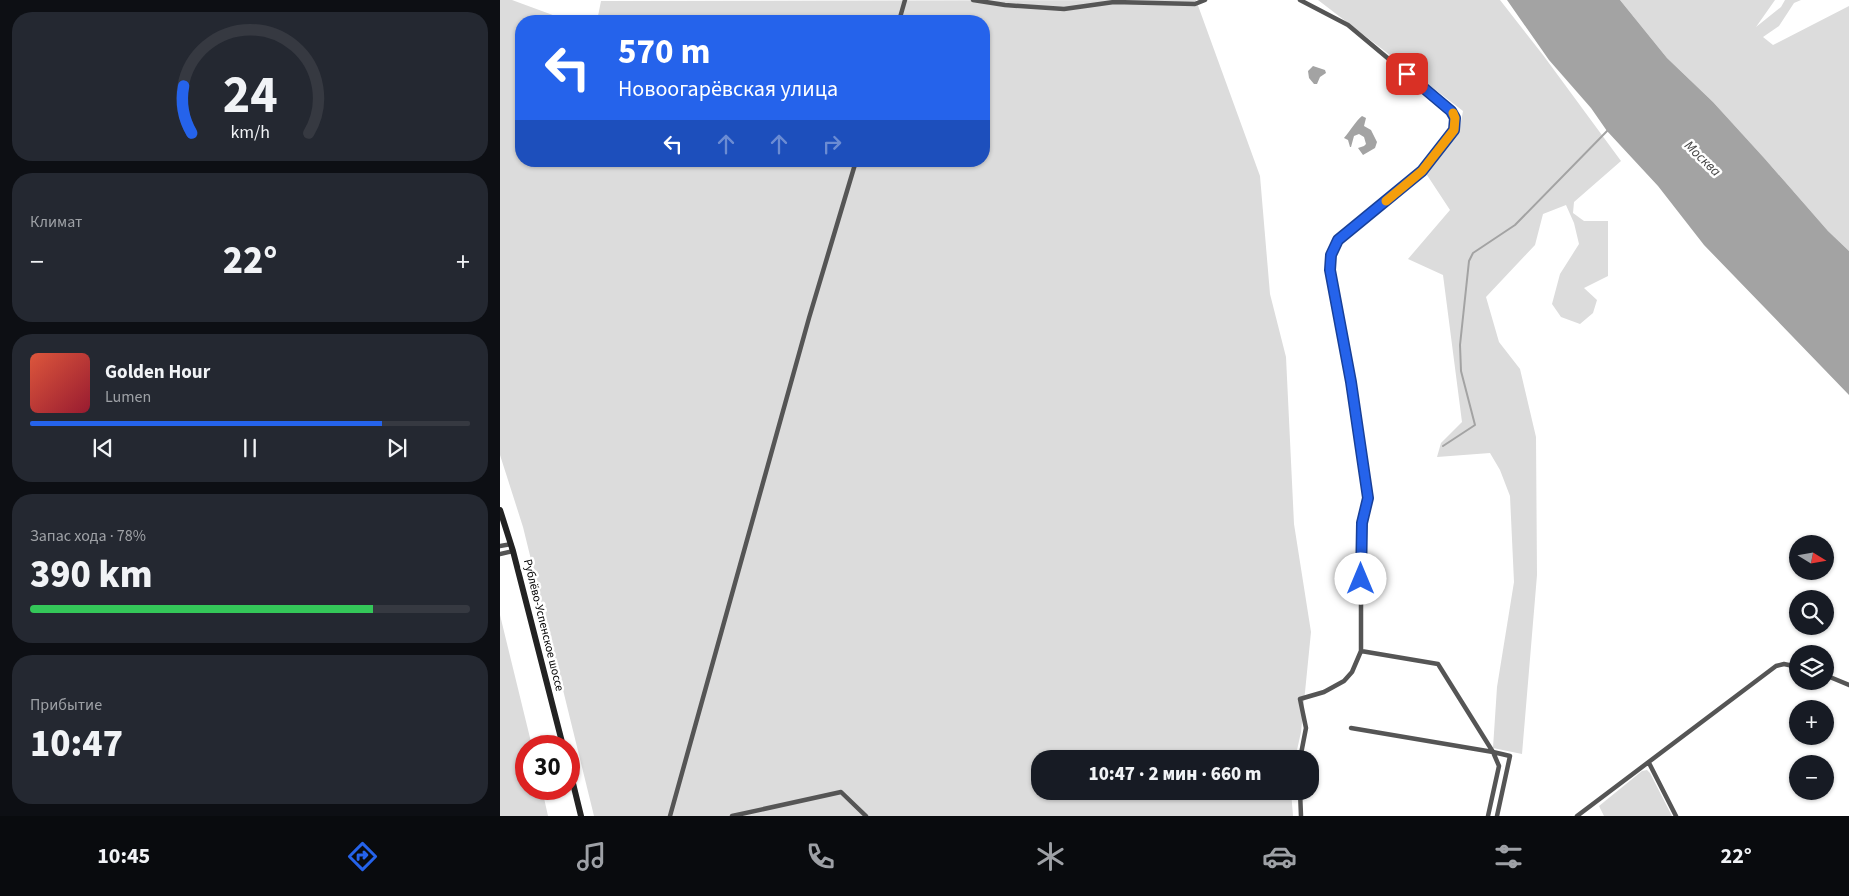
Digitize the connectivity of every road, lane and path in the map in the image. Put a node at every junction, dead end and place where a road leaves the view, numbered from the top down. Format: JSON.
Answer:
{"nodes":[{"id":1,"x":905,"y":0,"type":"edge"},
{"id":2,"x":973,"y":0,"type":"edge"},
{"id":3,"x":1205,"y":0,"type":"edge"},
{"id":4,"x":1300,"y":0,"type":"edge"},
{"id":5,"x":900,"y":15,"type":"edge"},
{"id":6,"x":854,"y":167,"type":"edge"},
{"id":7,"x":500,"y":510,"type":"edge"},
{"id":8,"x":511,"y":544,"type":"junction"},
{"id":9,"x":500,"y":546,"type":"edge"},
{"id":10,"x":513,"y":551,"type":"junction"},
{"id":11,"x":500,"y":554,"type":"edge"},
{"id":12,"x":1361,"y":651,"type":"junction"},
{"id":13,"x":1789,"y":665,"type":"edge"},
{"id":14,"x":1834,"y":679,"type":"edge"},
{"id":15,"x":1849,"y":685,"type":"edge"},
{"id":16,"x":1351,"y":728,"type":"dead end"},
{"id":17,"x":561,"y":735,"type":"edge"},
{"id":18,"x":1302,"y":750,"type":"edge"},
{"id":19,"x":1493,"y":752,"type":"junction"},
{"id":20,"x":1649,"y":763,"type":"junction"},
{"id":21,"x":578,"y":800,"type":"edge"},
{"id":22,"x":1300,"y":800,"type":"edge"},
{"id":23,"x":582,"y":816,"type":"edge"},
{"id":24,"x":670,"y":816,"type":"edge"},
{"id":25,"x":732,"y":816,"type":"edge"},
{"id":26,"x":866,"y":816,"type":"edge"},
{"id":27,"x":1301,"y":816,"type":"edge"},
{"id":28,"x":1488,"y":816,"type":"edge"},
{"id":29,"x":1497,"y":816,"type":"edge"},
{"id":30,"x":1577,"y":816,"type":"edge"},
{"id":31,"x":1676,"y":816,"type":"edge"}],
"edges":[{"from":1,"to":5,"type":"street"},
{"from":2,"to":3,"type":"street"},
{"from":4,"to":12,"type":"street"},
{"from":6,"to":24,"type":"street"},
{"from":7,"to":8,"type":"main road","name":"Рублёво-Успенское шоссе"},
{"from":8,"to":9,"type":"street"},
{"from":8,"to":10,"type":"main road","name":"Рублёво-Успенское шоссе"},
{"from":10,"to":11,"type":"street"},
{"from":10,"to":17,"type":"main road","name":"Рублёво-Успенское шоссе"},
{"from":12,"to":18,"type":"street"},
{"from":12,"to":19,"type":"street"},
{"from":13,"to":20,"type":"street"},
{"from":14,"to":15,"type":"street"},
{"from":16,"to":19,"type":"street"},
{"from":19,"to":28,"type":"street"},
{"from":19,"to":29,"type":"street"},
{"from":20,"to":30,"type":"street"},
{"from":20,"to":31,"type":"street"},
{"from":21,"to":23,"type":"main road"},
{"from":22,"to":27,"type":"street"},
{"from":25,"to":26,"type":"street"}]}
